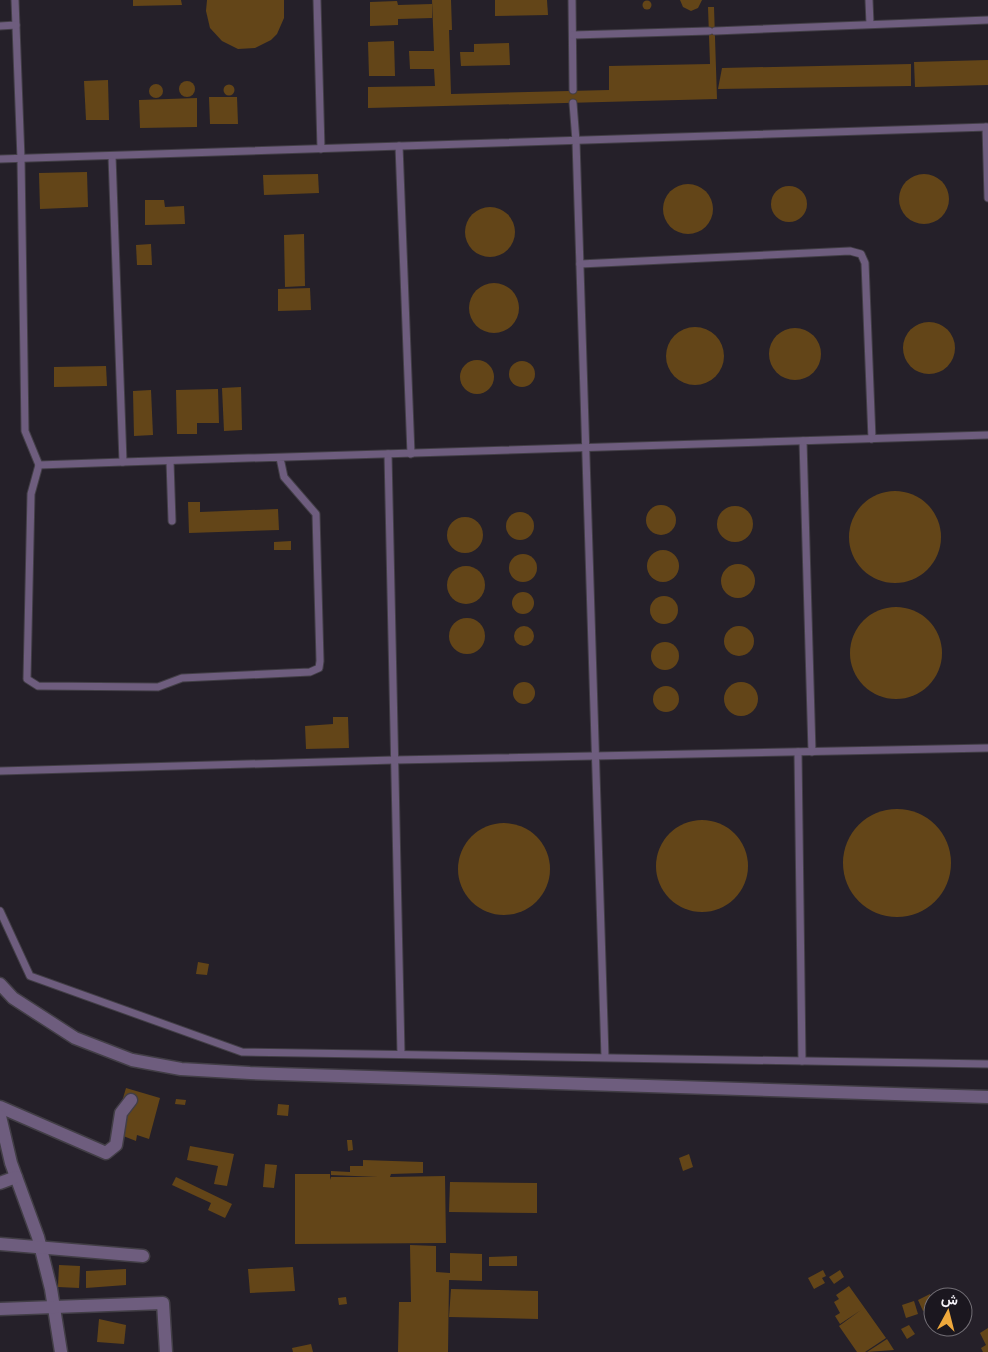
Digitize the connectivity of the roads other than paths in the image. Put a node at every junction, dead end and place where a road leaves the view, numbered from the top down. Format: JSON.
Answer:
{"nodes":[{"id":1,"x":14,"y":0,"type":"edge"},
{"id":2,"x":317,"y":0,"type":"edge"},
{"id":3,"x":572,"y":0,"type":"edge"},
{"id":4,"x":869,"y":0,"type":"edge"},
{"id":5,"x":988,"y":20,"type":"edge"},
{"id":6,"x":870,"y":24,"type":"junction"},
{"id":7,"x":16,"y":25,"type":"junction"},
{"id":8,"x":0,"y":26,"type":"edge"},
{"id":9,"x":573,"y":35,"type":"junction"},
{"id":10,"x":572,"y":90,"type":"dead end"},
{"id":11,"x":573,"y":103,"type":"dead end"},
{"id":12,"x":987,"y":127,"type":"edge"},
{"id":13,"x":576,"y":141,"type":"junction"},
{"id":14,"x":399,"y":146,"type":"junction"},
{"id":15,"x":321,"y":149,"type":"junction"},
{"id":16,"x":112,"y":156,"type":"junction"},
{"id":17,"x":0,"y":159,"type":"edge"},
{"id":18,"x":21,"y":159,"type":"junction"},
{"id":19,"x":988,"y":198,"type":"edge"},
{"id":20,"x":580,"y":264,"type":"junction"},
{"id":21,"x":988,"y":435,"type":"edge"},
{"id":22,"x":872,"y":439,"type":"junction"},
{"id":23,"x":803,"y":441,"type":"junction"},
{"id":24,"x":586,"y":448,"type":"junction"},
{"id":25,"x":388,"y":454,"type":"junction"},
{"id":26,"x":410,"y":454,"type":"junction"},
{"id":27,"x":280,"y":458,"type":"junction"},
{"id":28,"x":170,"y":461,"type":"junction"},
{"id":29,"x":123,"y":462,"type":"junction"},
{"id":30,"x":40,"y":465,"type":"junction"},
{"id":31,"x":172,"y":522,"type":"dead end"},
{"id":32,"x":988,"y":748,"type":"edge"},
{"id":33,"x":798,"y":752,"type":"junction"},
{"id":34,"x":812,"y":752,"type":"junction"},
{"id":35,"x":596,"y":756,"type":"junction"},
{"id":36,"x":394,"y":760,"type":"junction"},
{"id":37,"x":0,"y":771,"type":"edge"},
{"id":38,"x":0,"y":911,"type":"edge"},
{"id":39,"x":0,"y":984,"type":"edge"},
{"id":40,"x":401,"y":1054,"type":"junction"},
{"id":41,"x":605,"y":1057,"type":"junction"},
{"id":42,"x":802,"y":1061,"type":"junction"},
{"id":43,"x":988,"y":1064,"type":"edge"},
{"id":44,"x":988,"y":1097,"type":"edge"},
{"id":45,"x":131,"y":1100,"type":"dead end"},
{"id":46,"x":0,"y":1107,"type":"edge"},
{"id":47,"x":0,"y":1116,"type":"edge"},
{"id":48,"x":16,"y":1177,"type":"junction"},
{"id":49,"x":0,"y":1183,"type":"edge"},
{"id":50,"x":0,"y":1244,"type":"edge"},
{"id":51,"x":41,"y":1248,"type":"junction"},
{"id":52,"x":143,"y":1256,"type":"dead end"},
{"id":53,"x":54,"y":1308,"type":"junction"},
{"id":54,"x":0,"y":1309,"type":"edge"},
{"id":55,"x":61,"y":1352,"type":"edge"},
{"id":56,"x":166,"y":1352,"type":"edge"}],
"edges":[{"from":1,"to":7,"type":"lane"},
{"from":2,"to":15,"type":"lane"},
{"from":3,"to":9,"type":"lane"},
{"from":4,"to":6,"type":"lane"},
{"from":5,"to":6,"type":"lane"},
{"from":6,"to":9,"type":"lane"},
{"from":7,"to":8,"type":"lane"},
{"from":7,"to":18,"type":"lane"},
{"from":9,"to":10,"type":"lane"},
{"from":11,"to":13,"type":"lane"},
{"from":12,"to":13,"type":"lane"},
{"from":12,"to":19,"type":"lane"},
{"from":13,"to":14,"type":"lane"},
{"from":13,"to":20,"type":"lane"},
{"from":14,"to":15,"type":"lane"},
{"from":14,"to":26,"type":"lane"},
{"from":15,"to":16,"type":"lane"},
{"from":16,"to":18,"type":"lane"},
{"from":16,"to":29,"type":"lane"},
{"from":17,"to":18,"type":"lane"},
{"from":18,"to":30,"type":"lane"},
{"from":20,"to":22,"type":"lane"},
{"from":20,"to":24,"type":"lane"},
{"from":21,"to":22,"type":"lane"},
{"from":22,"to":23,"type":"lane"},
{"from":23,"to":24,"type":"lane"},
{"from":23,"to":34,"type":"lane"},
{"from":24,"to":26,"type":"lane"},
{"from":24,"to":35,"type":"lane"},
{"from":25,"to":26,"type":"lane"},
{"from":25,"to":27,"type":"lane"},
{"from":25,"to":36,"type":"lane"},
{"from":27,"to":28,"type":"lane"},
{"from":27,"to":30,"type":"lane"},
{"from":28,"to":29,"type":"lane"},
{"from":28,"to":31,"type":"lane"},
{"from":29,"to":30,"type":"lane"},
{"from":32,"to":34,"type":"lane"},
{"from":33,"to":34,"type":"lane"},
{"from":33,"to":35,"type":"lane"},
{"from":33,"to":42,"type":"lane"},
{"from":35,"to":36,"type":"lane"},
{"from":35,"to":41,"type":"lane"},
{"from":36,"to":37,"type":"lane"},
{"from":36,"to":40,"type":"lane"},
{"from":38,"to":40,"type":"lane"},
{"from":39,"to":44,"type":"street"},
{"from":40,"to":41,"type":"lane"},
{"from":41,"to":42,"type":"lane"},
{"from":42,"to":43,"type":"lane"},
{"from":45,"to":46,"type":"street"},
{"from":47,"to":48,"type":"street"},
{"from":48,"to":49,"type":"street"},
{"from":48,"to":51,"type":"street"},
{"from":50,"to":51,"type":"street"},
{"from":51,"to":52,"type":"street"},
{"from":51,"to":53,"type":"street"},
{"from":53,"to":54,"type":"street"},
{"from":53,"to":55,"type":"street"},
{"from":53,"to":56,"type":"street"}]}
